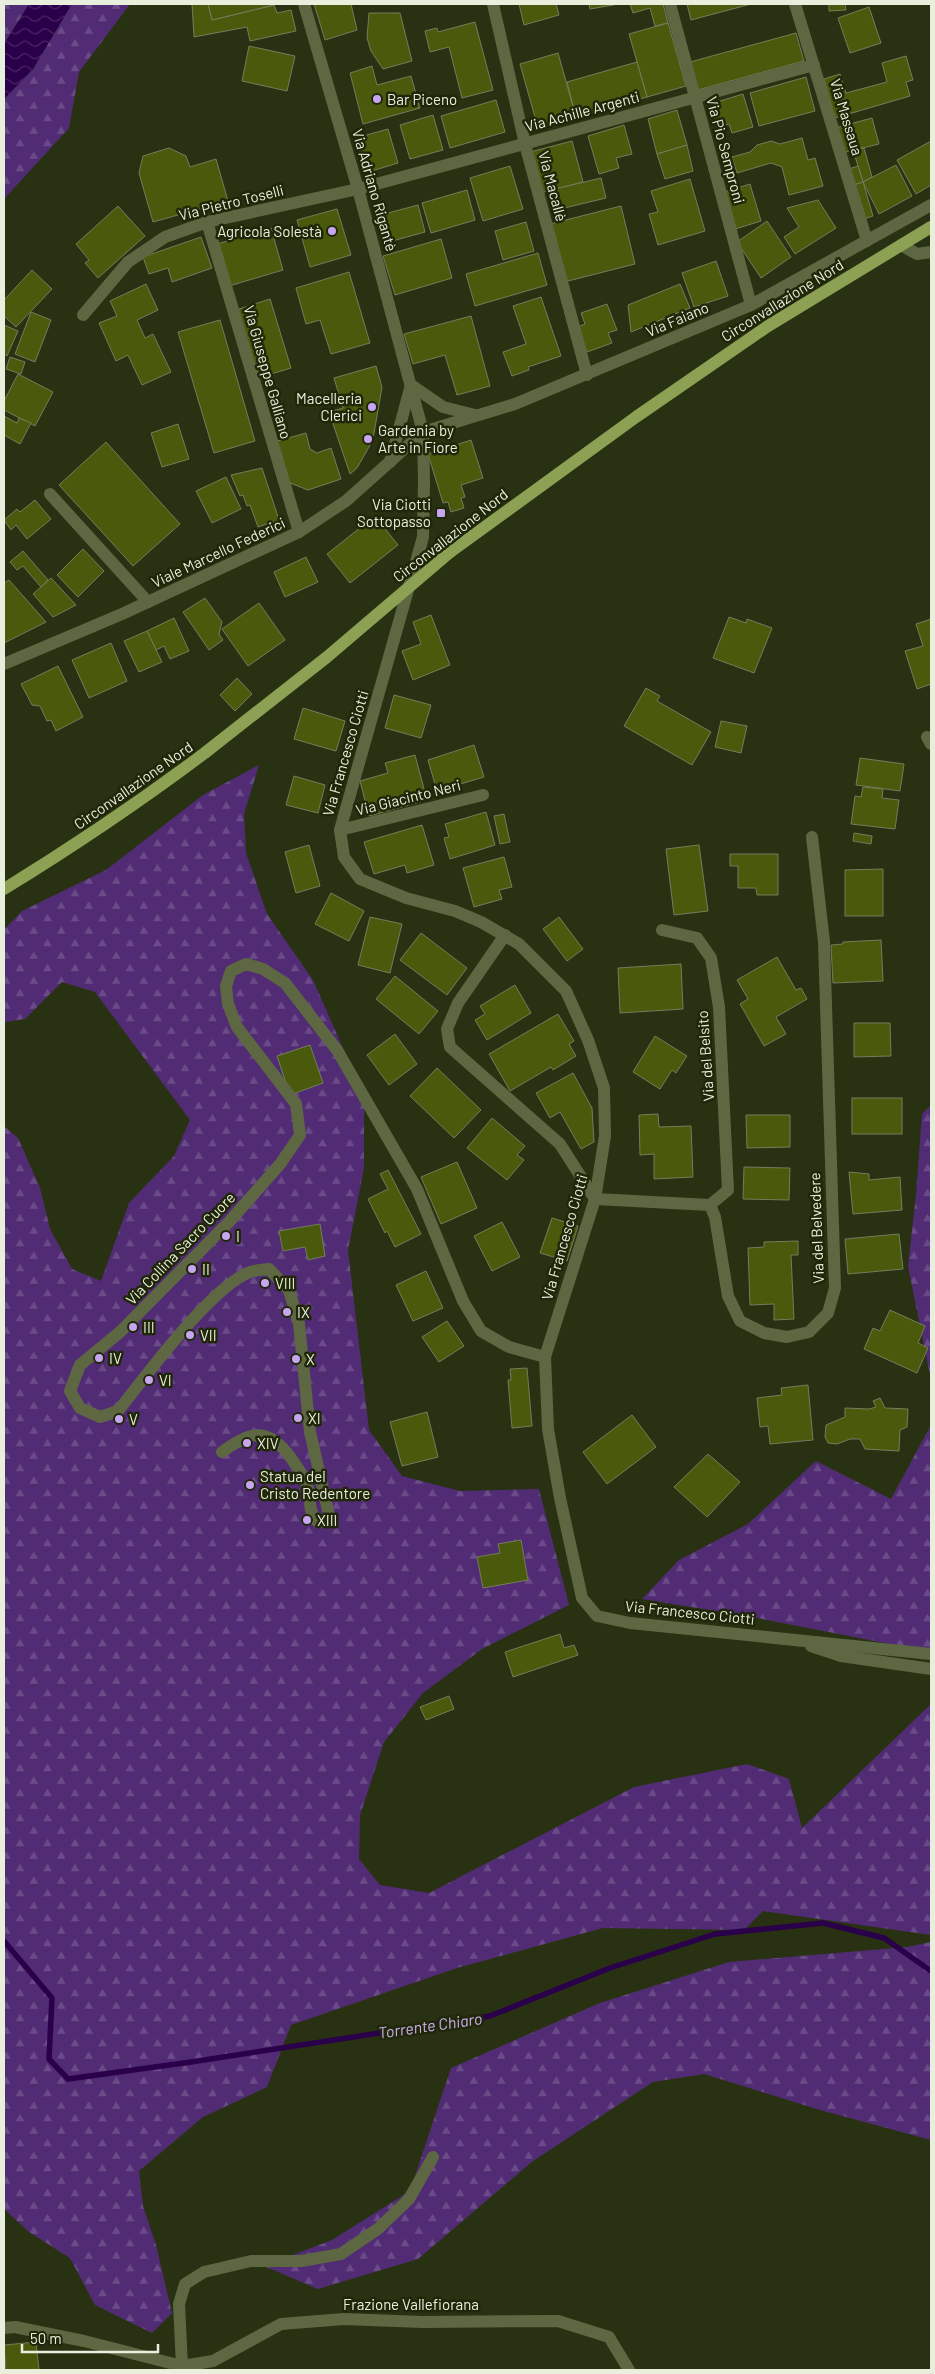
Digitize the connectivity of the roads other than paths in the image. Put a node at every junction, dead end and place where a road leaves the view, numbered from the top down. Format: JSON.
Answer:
{"nodes":[{"id":1,"x":304,"y":4,"type":"edge"},
{"id":2,"x":493,"y":4,"type":"edge"},
{"id":3,"x":670,"y":4,"type":"edge"},
{"id":4,"x":795,"y":4,"type":"edge"},
{"id":5,"x":814,"y":66,"type":"junction"},
{"id":6,"x":695,"y":98,"type":"junction"},
{"id":7,"x":525,"y":144,"type":"junction"},
{"id":8,"x":358,"y":189,"type":"junction"},
{"id":9,"x":931,"y":205,"type":"edge"},
{"id":10,"x":207,"y":222,"type":"junction"},
{"id":11,"x":931,"y":227,"type":"edge"},
{"id":12,"x":867,"y":241,"type":"junction"},
{"id":13,"x":901,"y":245,"type":"junction"},
{"id":14,"x":931,"y":252,"type":"edge"},
{"id":15,"x":751,"y":305,"type":"junction"},
{"id":16,"x":83,"y":315,"type":"dead end"},
{"id":17,"x":587,"y":376,"type":"junction"},
{"id":18,"x":411,"y":386,"type":"junction"},
{"id":19,"x":475,"y":415,"type":"junction"},
{"id":20,"x":423,"y":432,"type":"junction"},
{"id":21,"x":390,"y":462,"type":"junction"},
{"id":22,"x":50,"y":494,"type":"dead end"},
{"id":23,"x":299,"y":532,"type":"junction"},
{"id":24,"x":148,"y":602,"type":"junction"},
{"id":25,"x":4,"y":664,"type":"edge"},
{"id":26,"x":483,"y":796,"type":"dead end"},
{"id":27,"x":340,"y":830,"type":"junction"},
{"id":28,"x":812,"y":837,"type":"dead end"},
{"id":29,"x":4,"y":889,"type":"edge"},
{"id":30,"x":662,"y":930,"type":"dead end"},
{"id":31,"x":505,"y":935,"type":"junction"},
{"id":32,"x":595,"y":1199,"type":"junction"},
{"id":33,"x":710,"y":1206,"type":"junction"},
{"id":34,"x":545,"y":1357,"type":"junction"},
{"id":35,"x":222,"y":1452,"type":"dead end"},
{"id":36,"x":789,"y":1639,"type":"junction"},
{"id":37,"x":931,"y":1654,"type":"edge"},
{"id":38,"x":931,"y":1669,"type":"edge"},
{"id":39,"x":433,"y":2157,"type":"dead end"},
{"id":40,"x":4,"y":2328,"type":"edge"},
{"id":41,"x":182,"y":2366,"type":"junction"},
{"id":42,"x":629,"y":2370,"type":"edge"}],
"edges":[{"from":1,"to":8,"type":"street","name":"Via Adriano Rigantè"},
{"from":2,"to":7,"type":"street","name":"Via Macallè"},
{"from":3,"to":6,"type":"street","name":"Via Pio Semproni"},
{"from":4,"to":5,"type":"street","name":"Via Massaua"},
{"from":5,"to":6,"type":"street","name":"Via Achille Argenti"},
{"from":5,"to":12,"type":"street","name":"Via Massaua"},
{"from":6,"to":7,"type":"street","name":"Via Achille Argenti"},
{"from":6,"to":15,"type":"street","name":"Via Pio Semproni"},
{"from":7,"to":8,"type":"street","name":"Via Achille Argenti"},
{"from":7,"to":17,"type":"street","name":"Via Macallè"},
{"from":8,"to":10,"type":"street","name":"Via Pietro Toselli"},
{"from":8,"to":18,"type":"street","name":"Via Adriano Rigantè"},
{"from":9,"to":12,"type":"street","name":"Via Faiano"},
{"from":10,"to":16,"type":"street","name":"Via Pietro Toselli"},
{"from":10,"to":23,"type":"street","name":"Via Giuseppe Galliano"},
{"from":11,"to":13,"type":"main road","name":"Circonvallazione Nord"},
{"from":12,"to":15,"type":"street","name":"Via Faiano"},
{"from":13,"to":14,"type":"street"},
{"from":13,"to":29,"type":"main road","name":"Circonvallazione Nord","bridge":true},
{"from":15,"to":17,"type":"street","name":"Via Faiano"},
{"from":17,"to":19,"type":"street","name":"Via Faiano"},
{"from":18,"to":19,"type":"street"},
{"from":18,"to":20,"type":"street","name":"Via Adriano Rigantè"},
{"from":18,"to":21,"type":"street"},
{"from":19,"to":20,"type":"street","name":"Via Faiano"},
{"from":20,"to":21,"type":"street","name":"Viale Marcello Federici"},
{"from":20,"to":27,"type":"street","name":"Via Francesco Ciotti"},
{"from":21,"to":23,"type":"street","name":"Viale Marcello Federici"},
{"from":22,"to":24,"type":"street"},
{"from":23,"to":24,"type":"street","name":"Viale Marcello Federici"},
{"from":24,"to":25,"type":"street","name":"Viale Marcello Federici"},
{"from":26,"to":27,"type":"street","name":"Via Giacinto Neri"},
{"from":27,"to":31,"type":"street","name":"Via Francesco Ciotti"},
{"from":28,"to":33,"type":"street","name":"Via del Belvedere"},
{"from":30,"to":33,"type":"street","name":"Via del Belsito"},
{"from":31,"to":32,"type":"street","name":"Via Francesco Ciotti"},
{"from":31,"to":32,"type":"street"},
{"from":32,"to":33,"type":"street"},
{"from":32,"to":34,"type":"street","name":"Via Francesco Ciotti"},
{"from":34,"to":35,"type":"street","name":"Via Collina Sacro Cuore"},
{"from":34,"to":36,"type":"street","name":"Via Francesco Ciotti"},
{"from":36,"to":37,"type":"street","name":"Via Francesco Ciotti"},
{"from":36,"to":38,"type":"street"},
{"from":39,"to":41,"type":"street"},
{"from":40,"to":41,"type":"street"},
{"from":41,"to":42,"type":"street","name":"Frazione Vallefiorana"}]}
